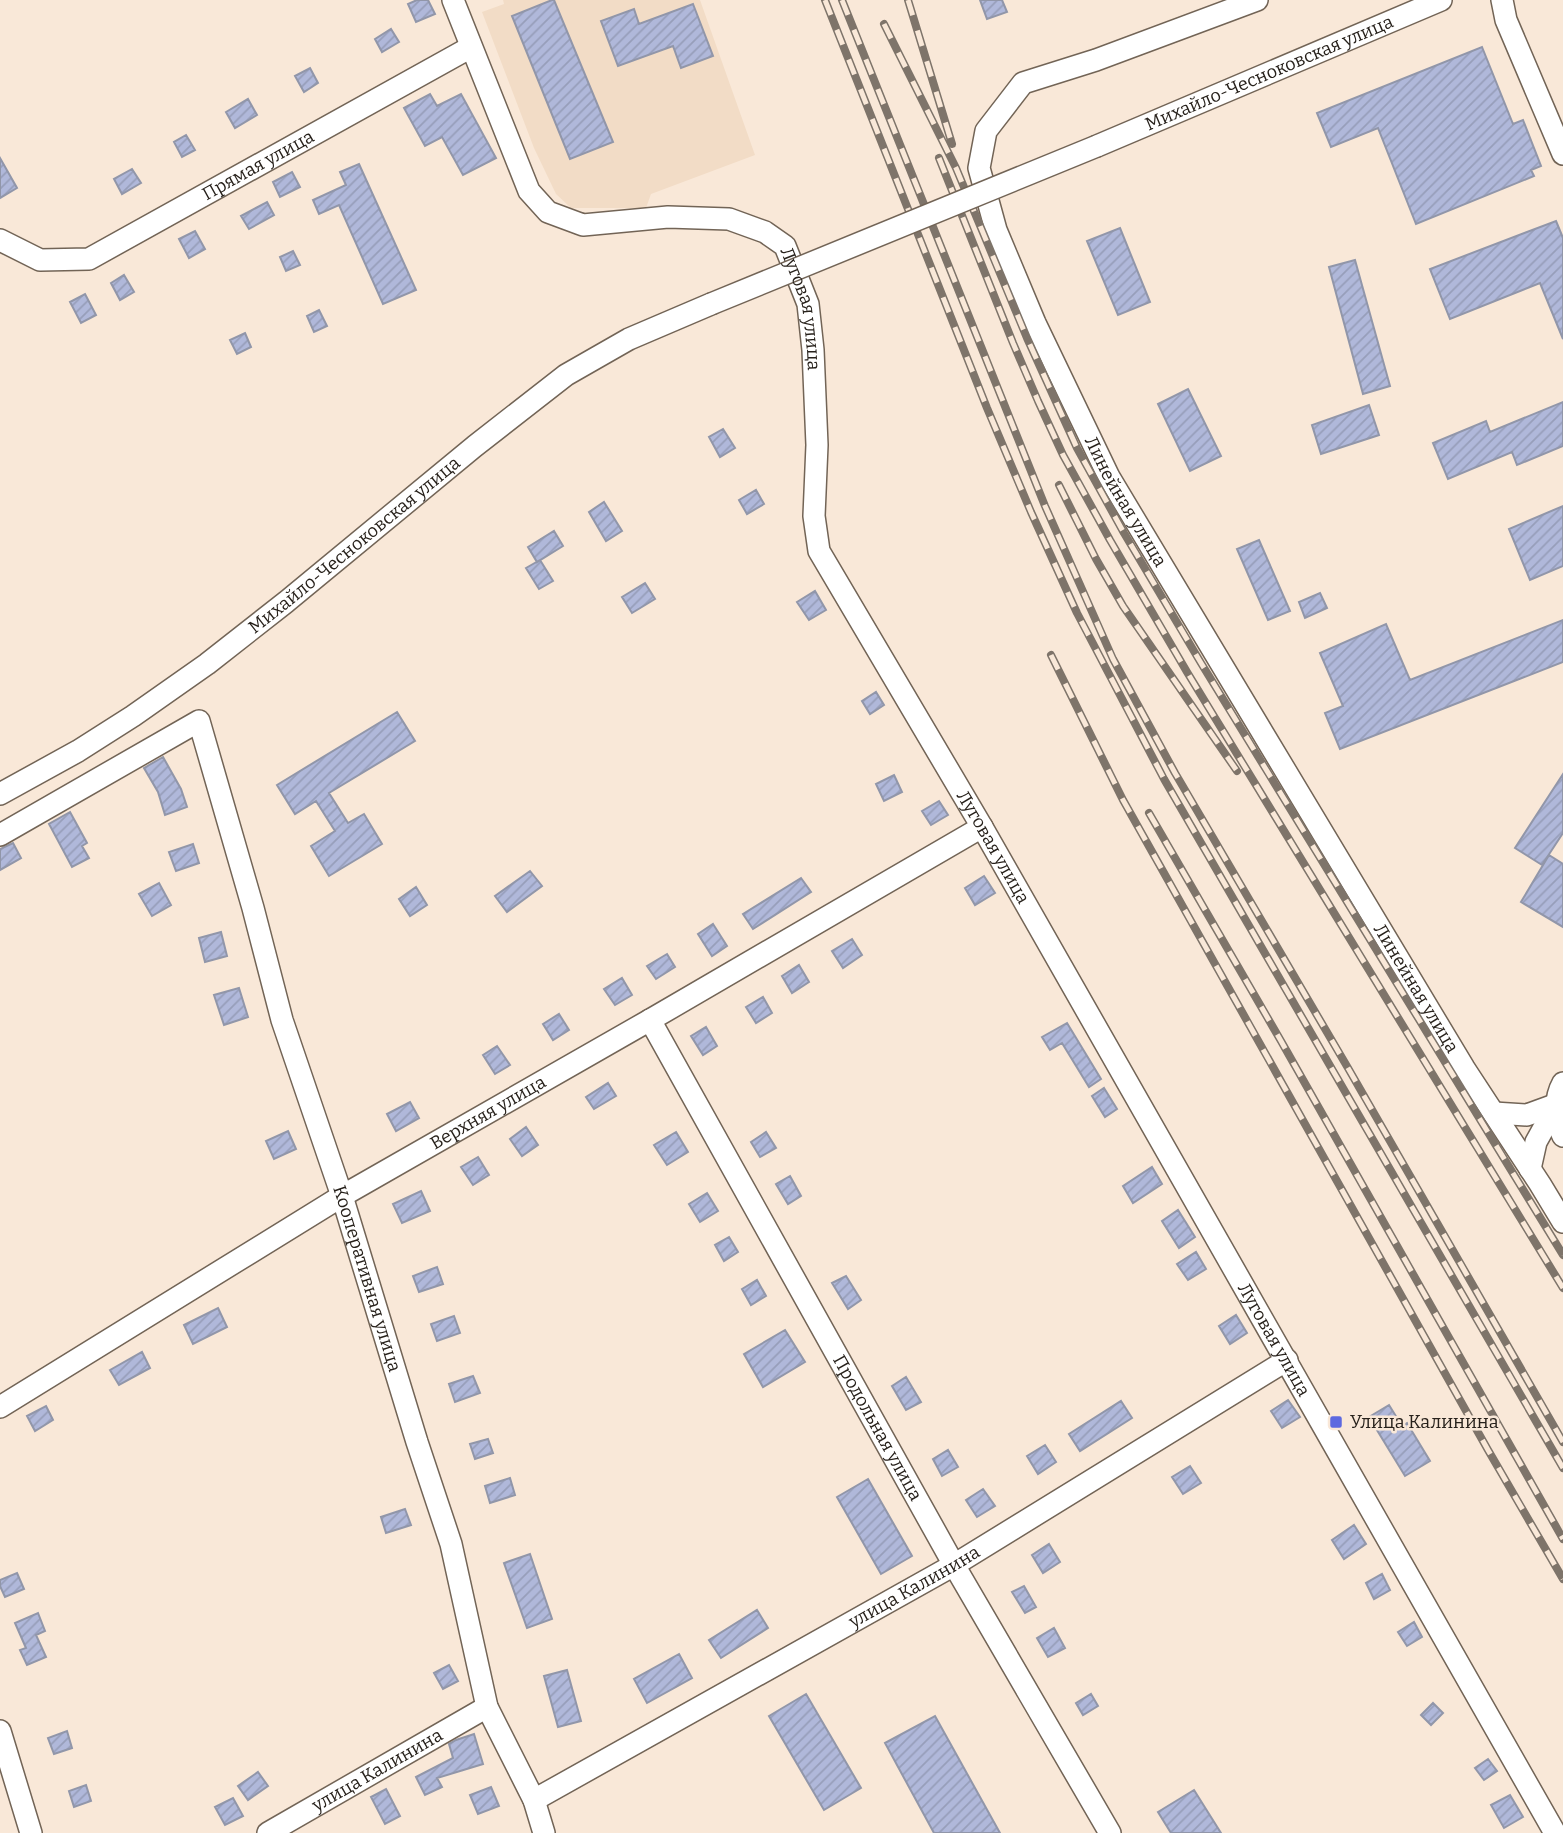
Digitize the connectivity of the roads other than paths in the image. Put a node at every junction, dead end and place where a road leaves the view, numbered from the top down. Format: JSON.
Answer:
{"nodes":[{"id":1,"x":453,"y":0,"type":"edge"},
{"id":2,"x":1257,"y":0,"type":"edge"},
{"id":3,"x":1441,"y":0,"type":"edge"},
{"id":4,"x":1502,"y":0,"type":"edge"},
{"id":5,"x":471,"y":47,"type":"junction"},
{"id":6,"x":1563,"y":154,"type":"edge"},
{"id":7,"x":0,"y":240,"type":"edge"},
{"id":8,"x":0,"y":794,"type":"edge"},
{"id":9,"x":982,"y":827,"type":"junction"},
{"id":10,"x":0,"y":835,"type":"edge"},
{"id":11,"x":650,"y":1020,"type":"junction"},
{"id":12,"x":1563,"y":1083,"type":"edge"},
{"id":13,"x":1557,"y":1104,"type":"junction"},
{"id":14,"x":1494,"y":1113,"type":"junction"},
{"id":15,"x":1563,"y":1136,"type":"edge"},
{"id":16,"x":1530,"y":1169,"type":"junction"},
{"id":17,"x":342,"y":1196,"type":"junction"},
{"id":18,"x":1563,"y":1222,"type":"edge"},
{"id":19,"x":1287,"y":1360,"type":"junction"},
{"id":20,"x":0,"y":1407,"type":"edge"},
{"id":21,"x":954,"y":1564,"type":"junction"},
{"id":22,"x":487,"y":1707,"type":"junction"},
{"id":23,"x":0,"y":1731,"type":"edge"},
{"id":24,"x":534,"y":1800,"type":"junction"},
{"id":25,"x":32,"y":1833,"type":"edge"},
{"id":26,"x":268,"y":1833,"type":"edge"},
{"id":27,"x":544,"y":1833,"type":"edge"},
{"id":28,"x":1110,"y":1833,"type":"edge"},
{"id":29,"x":1555,"y":1833,"type":"edge"}],
"edges":[{"from":1,"to":5,"type":"street","name":"Луговая улица"},
{"from":2,"to":14,"type":"street","name":"Линейная улица"},
{"from":3,"to":8,"type":"street","name":"Михайло-Чесноковская улица","bridge":true},
{"from":4,"to":6,"type":"street"},
{"from":5,"to":7,"type":"street","name":"Прямая улица"},
{"from":5,"to":9,"type":"street","name":"Луговая улица"},
{"from":9,"to":11,"type":"street","name":"Верхняя улица"},
{"from":9,"to":19,"type":"street","name":"Луговая улица"},
{"from":10,"to":17,"type":"street","name":"Кооперативная улица"},
{"from":11,"to":17,"type":"street","name":"Верхняя улица"},
{"from":11,"to":21,"type":"street","name":"Продольная улица"},
{"from":12,"to":13,"type":"street"},
{"from":13,"to":14,"type":"street"},
{"from":13,"to":15,"type":"street"},
{"from":13,"to":16,"type":"street"},
{"from":14,"to":16,"type":"street","name":"Линейная улица"},
{"from":16,"to":18,"type":"street","name":"Линейная улица"},
{"from":17,"to":20,"type":"street","name":"Верхняя улица"},
{"from":17,"to":22,"type":"street","name":"Кооперативная улица"},
{"from":19,"to":21,"type":"street","name":"улица Калинина"},
{"from":19,"to":29,"type":"street","name":"Луговая улица"},
{"from":21,"to":24,"type":"street","name":"улица Калинина"},
{"from":21,"to":28,"type":"street","name":"Продольная улица"},
{"from":22,"to":24,"type":"street","name":"Кооперативная улица"},
{"from":22,"to":26,"type":"street","name":"улица Калинина"},
{"from":23,"to":25,"type":"street"},
{"from":24,"to":27,"type":"street","name":"Кооперативная улица"}]}
